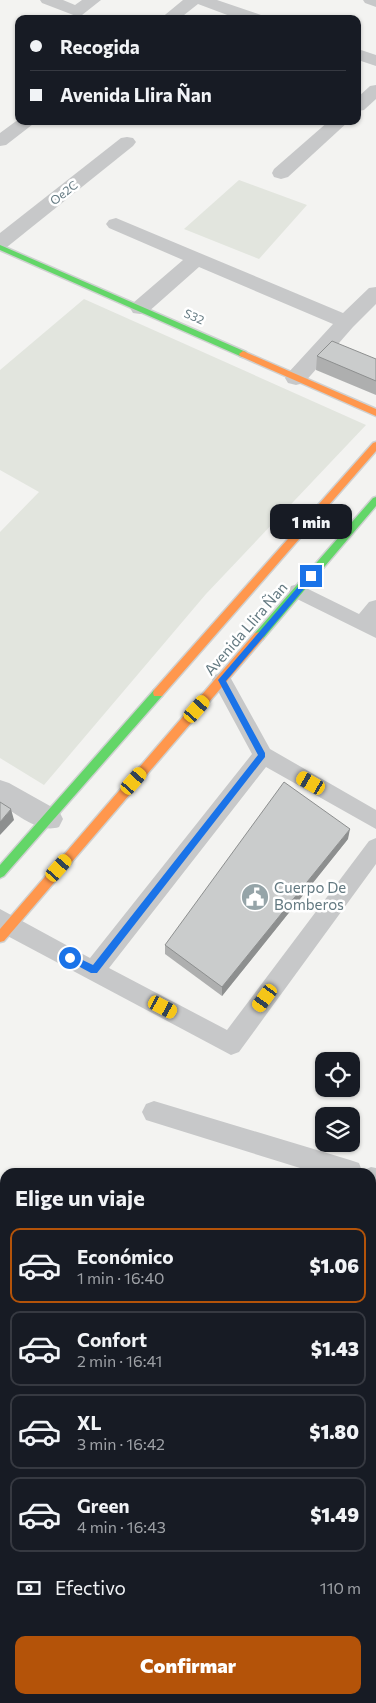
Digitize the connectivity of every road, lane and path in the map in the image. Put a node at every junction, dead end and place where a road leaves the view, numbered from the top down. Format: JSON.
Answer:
{"nodes":[{"id":1,"x":48,"y":0,"type":"edge"},
{"id":2,"x":93,"y":0,"type":"edge"},
{"id":3,"x":193,"y":0,"type":"edge"},
{"id":4,"x":201,"y":0,"type":"edge"},
{"id":5,"x":371,"y":0,"type":"edge"},
{"id":6,"x":376,"y":2,"type":"edge"},
{"id":7,"x":173,"y":15,"type":"edge"},
{"id":8,"x":244,"y":15,"type":"edge"},
{"id":9,"x":361,"y":55,"type":"edge"},
{"id":10,"x":376,"y":61,"type":"edge"},
{"id":11,"x":376,"y":90,"type":"edge"},
{"id":12,"x":361,"y":103,"type":"edge"},
{"id":13,"x":23,"y":125,"type":"edge"},
{"id":14,"x":335,"y":125,"type":"edge"},
{"id":15,"x":0,"y":142,"type":"edge"},
{"id":16,"x":127,"y":142,"type":"dead end"},
{"id":17,"x":281,"y":173,"type":"dead end"},
{"id":18,"x":116,"y":224,"type":"dead end"},
{"id":19,"x":0,"y":245,"type":"edge"},
{"id":20,"x":196,"y":258,"type":"junction"},
{"id":21,"x":376,"y":293,"type":"edge"},
{"id":22,"x":140,"y":308,"type":"junction"},
{"id":23,"x":346,"y":322,"type":"junction"},
{"id":24,"x":296,"y":378,"type":"junction"},
{"id":25,"x":376,"y":413,"type":"edge"},
{"id":26,"x":376,"y":445,"type":"edge"},
{"id":27,"x":376,"y":500,"type":"edge"},
{"id":28,"x":298,"y":592,"type":"junction"},
{"id":29,"x":376,"y":607,"type":"edge"},
{"id":30,"x":369,"y":628,"type":"edge"},
{"id":31,"x":222,"y":680,"type":"junction"},
{"id":32,"x":263,"y":755,"type":"junction"},
{"id":33,"x":0,"y":791,"type":"edge"},
{"id":34,"x":49,"y":819,"type":"junction"},
{"id":35,"x":376,"y":820,"type":"edge"},
{"id":36,"x":376,"y":847,"type":"edge"},
{"id":37,"x":0,"y":873,"type":"edge"},
{"id":38,"x":3,"y":927,"type":"edge"},
{"id":39,"x":94,"y":970,"type":"junction"},
{"id":40,"x":154,"y":1112,"type":"dead end"},
{"id":41,"x":337,"y":1168,"type":"edge"}],
"edges":[{"from":1,"to":2,"type":"street"},
{"from":3,"to":7,"type":"street"},
{"from":4,"to":8,"type":"street"},
{"from":5,"to":6,"type":"street"},
{"from":9,"to":10,"type":"street"},
{"from":11,"to":12,"type":"street"},
{"from":13,"to":15,"type":"street"},
{"from":14,"to":17,"type":"street"},
{"from":16,"to":19,"type":"street","name":"Oe2C"},
{"from":18,"to":20,"type":"street"},
{"from":19,"to":22,"type":"street","name":"S32"},
{"from":20,"to":22,"type":"street"},
{"from":20,"to":23,"type":"street"},
{"from":21,"to":23,"type":"street"},
{"from":22,"to":24,"type":"street","name":"S32"},
{"from":23,"to":24,"type":"street"},
{"from":24,"to":25,"type":"street","name":"S32"},
{"from":26,"to":34,"type":"street","name":"Avenida Llira Ñan"},
{"from":27,"to":28,"type":"street","name":"Avenida Llira Ñan"},
{"from":28,"to":30,"type":"lane"},
{"from":28,"to":31,"type":"street","name":"Avenida Llira Ñan"},
{"from":29,"to":30,"type":"lane"},
{"from":31,"to":32,"type":"lane"},
{"from":31,"to":38,"type":"street","name":"Avenida Llira Ñan"},
{"from":32,"to":35,"type":"lane"},
{"from":32,"to":39,"type":"lane"},
{"from":33,"to":34,"type":"street"},
{"from":34,"to":37,"type":"street","name":"Avenida Llira Ñan"},
{"from":36,"to":39,"type":"lane"},
{"from":38,"to":39,"type":"lane"},
{"from":40,"to":41,"type":"lane"}]}
